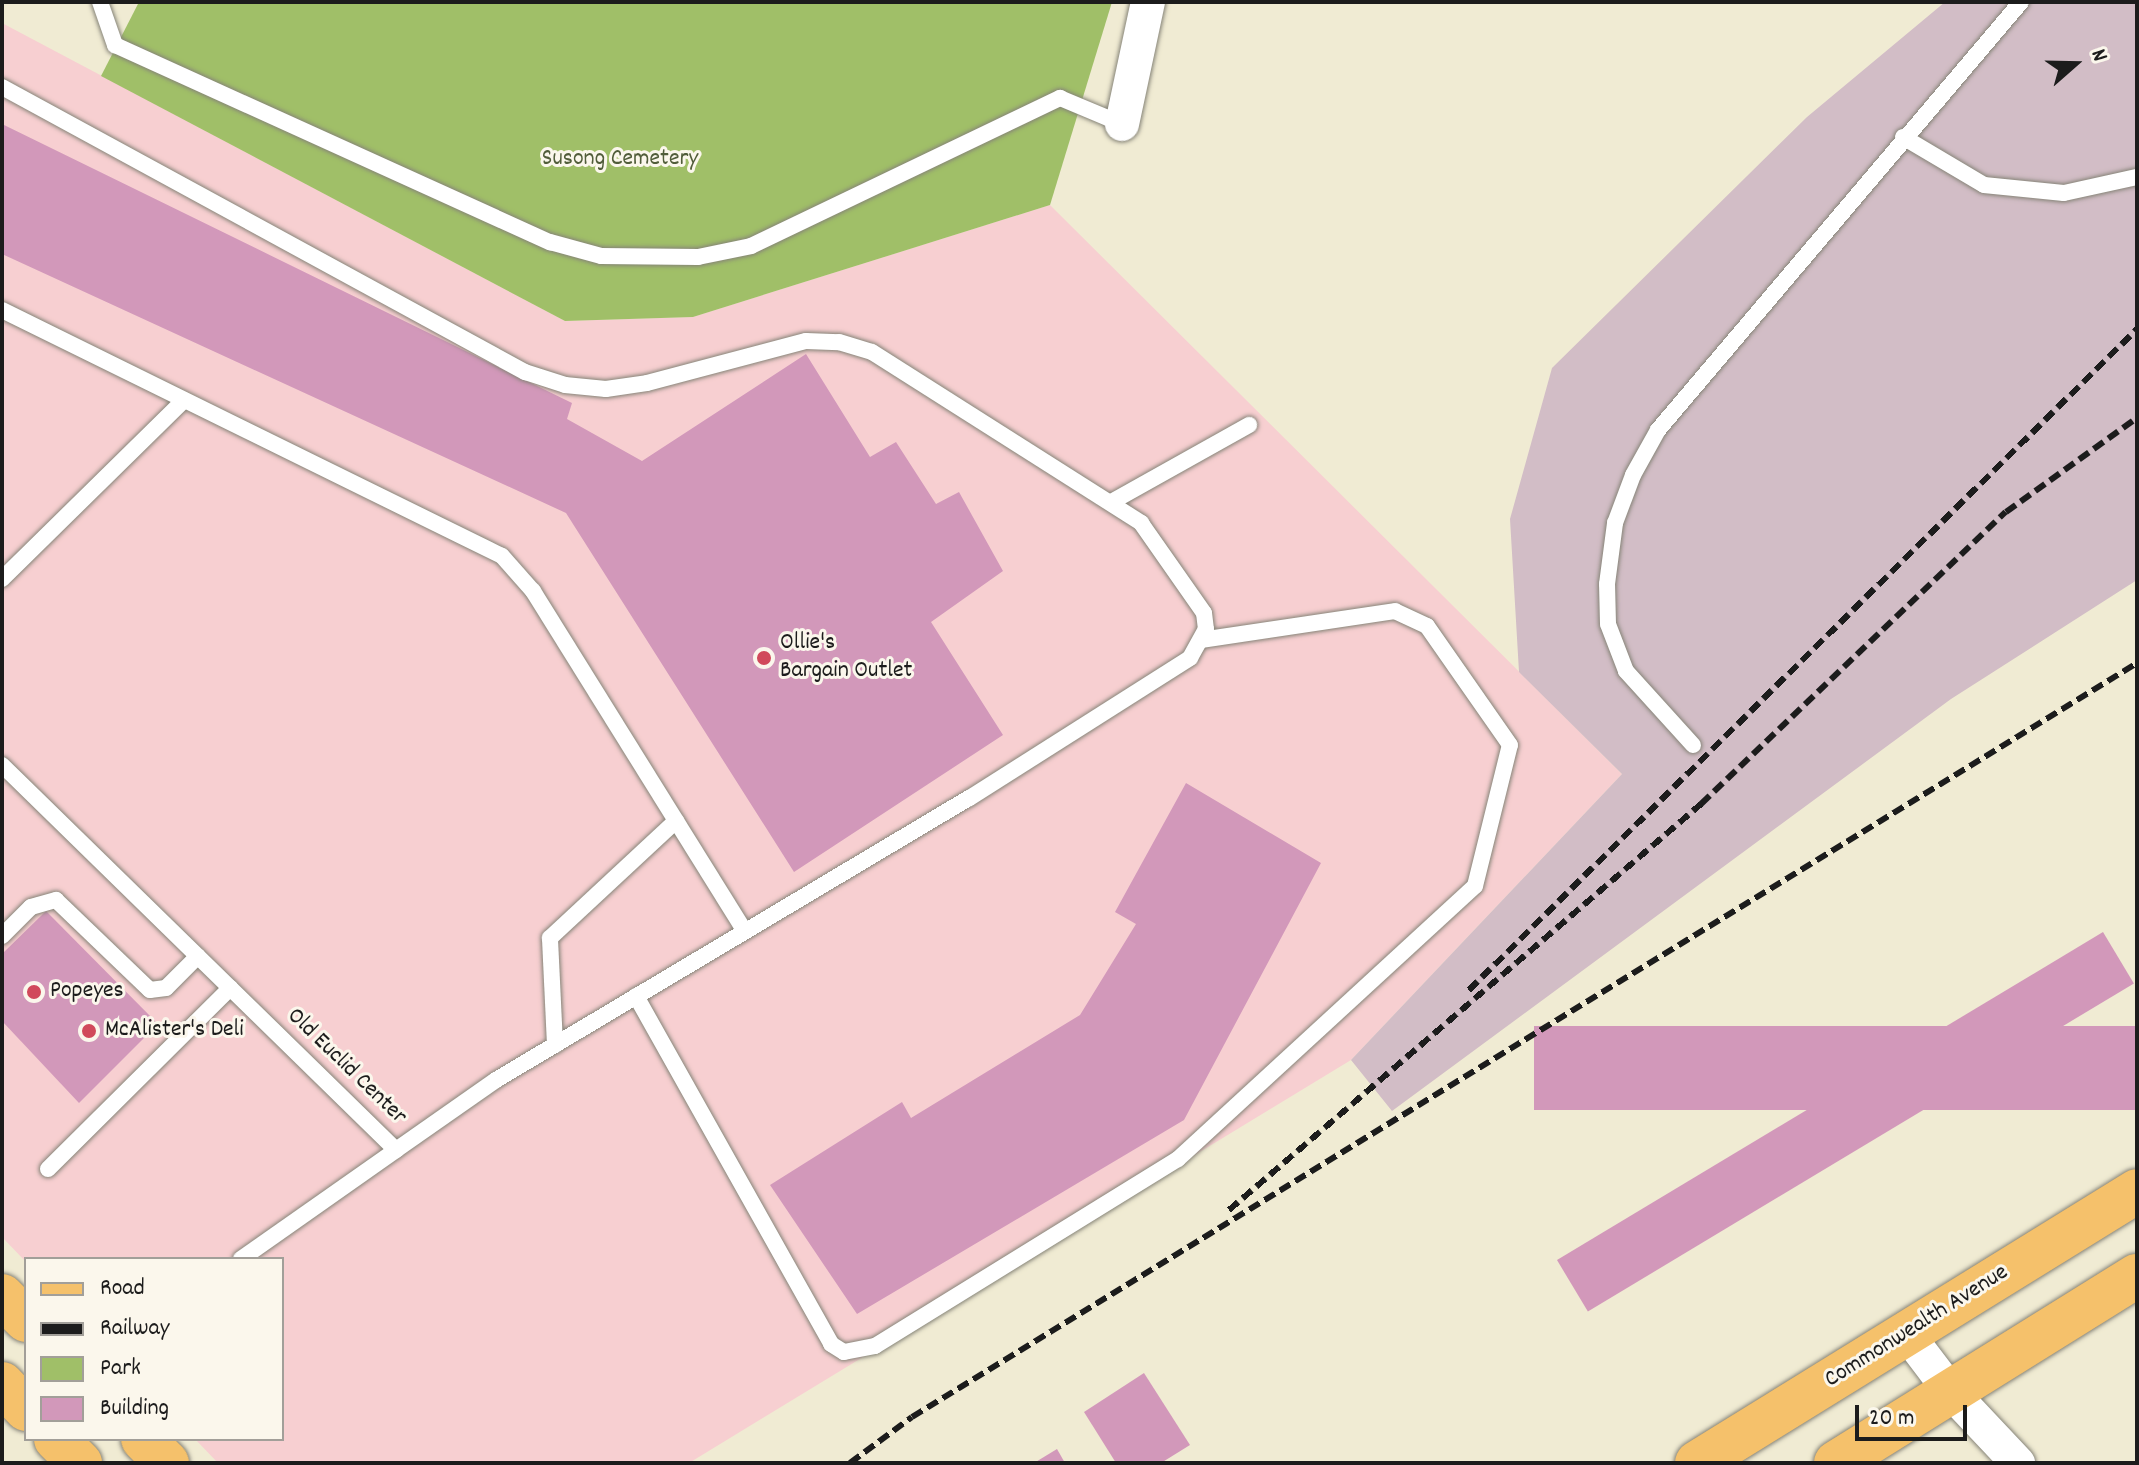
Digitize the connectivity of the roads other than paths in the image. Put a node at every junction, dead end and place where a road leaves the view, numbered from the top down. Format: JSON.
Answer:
{"nodes":[{"id":1,"x":100,"y":2,"type":"edge"},
{"id":2,"x":1148,"y":2,"type":"edge"},
{"id":3,"x":2021,"y":2,"type":"edge"},
{"id":4,"x":2,"y":87,"type":"edge"},
{"id":5,"x":1122,"y":124,"type":"joint"},
{"id":6,"x":1903,"y":137,"type":"junction"},
{"id":7,"x":2137,"y":177,"type":"edge"},
{"id":8,"x":2,"y":310,"type":"edge"},
{"id":9,"x":184,"y":400,"type":"junction"},
{"id":10,"x":1249,"y":425,"type":"dead end"},
{"id":11,"x":1113,"y":501,"type":"junction"},
{"id":12,"x":2,"y":579,"type":"edge"},
{"id":13,"x":1202,"y":640,"type":"junction"},
{"id":14,"x":1693,"y":745,"type":"dead end"},
{"id":15,"x":2,"y":765,"type":"edge"},
{"id":16,"x":676,"y":821,"type":"junction"},
{"id":17,"x":744,"y":930,"type":"junction"},
{"id":18,"x":2,"y":936,"type":"edge"},
{"id":19,"x":198,"y":956,"type":"junction"},
{"id":20,"x":230,"y":988,"type":"junction"},
{"id":21,"x":636,"y":996,"type":"junction"},
{"id":22,"x":555,"y":1045,"type":"junction"},
{"id":23,"x":396,"y":1150,"type":"junction"},
{"id":24,"x":48,"y":1169,"type":"dead end"},
{"id":25,"x":2137,"y":1191,"type":"edge"},
{"id":26,"x":244,"y":1257,"type":"edge"},
{"id":27,"x":2137,"y":1276,"type":"edge"},
{"id":28,"x":2,"y":1296,"type":"edge"},
{"id":29,"x":24,"y":1318,"type":"edge"},
{"id":30,"x":1907,"y":1334,"type":"junction"},
{"id":31,"x":2,"y":1384,"type":"edge"},
{"id":32,"x":1951,"y":1392,"type":"junction"},
{"id":33,"x":24,"y":1407,"type":"edge"},
{"id":34,"x":58,"y":1441,"type":"edge"},
{"id":35,"x":145,"y":1441,"type":"edge"},
{"id":36,"x":172,"y":1441,"type":"edge"},
{"id":37,"x":80,"y":1463,"type":"edge"},
{"id":38,"x":167,"y":1463,"type":"edge"},
{"id":39,"x":177,"y":1463,"type":"edge"},
{"id":40,"x":1697,"y":1463,"type":"edge"},
{"id":41,"x":1836,"y":1463,"type":"edge"},
{"id":42,"x":2018,"y":1463,"type":"edge"}],
"edges":[{"from":1,"to":5,"type":"lane"},
{"from":2,"to":5,"type":"street"},
{"from":3,"to":6,"type":"lane"},
{"from":4,"to":11,"type":"lane"},
{"from":6,"to":7,"type":"lane"},
{"from":6,"to":14,"type":"lane"},
{"from":8,"to":9,"type":"lane"},
{"from":9,"to":12,"type":"lane"},
{"from":9,"to":16,"type":"lane"},
{"from":10,"to":11,"type":"lane"},
{"from":11,"to":13,"type":"lane"},
{"from":13,"to":17,"type":"lane","name":"Old Euclid Center"},
{"from":13,"to":21,"type":"lane"},
{"from":15,"to":19,"type":"lane","name":"Old Euclid Center"},
{"from":16,"to":17,"type":"lane"},
{"from":16,"to":22,"type":"lane"},
{"from":17,"to":21,"type":"lane","name":"Old Euclid Center"},
{"from":18,"to":19,"type":"lane"},
{"from":19,"to":20,"type":"lane","name":"Old Euclid Center"},
{"from":20,"to":23,"type":"lane","name":"Old Euclid Center"},
{"from":20,"to":24,"type":"lane"},
{"from":21,"to":22,"type":"lane","name":"Old Euclid Center"},
{"from":22,"to":23,"type":"lane","name":"Old Euclid Center"},
{"from":23,"to":26,"type":"lane"},
{"from":25,"to":30,"type":"main road","name":"Commonwealth Avenue"},
{"from":27,"to":32,"type":"main road"},
{"from":28,"to":29,"type":"main road"},
{"from":30,"to":32,"type":"street"},
{"from":30,"to":40,"type":"main road","name":"Commonwealth Avenue"},
{"from":31,"to":33,"type":"main road"},
{"from":32,"to":41,"type":"main road"},
{"from":32,"to":42,"type":"street"},
{"from":34,"to":37,"type":"main road"},
{"from":35,"to":38,"type":"main road"},
{"from":36,"to":39,"type":"lane"}]}
